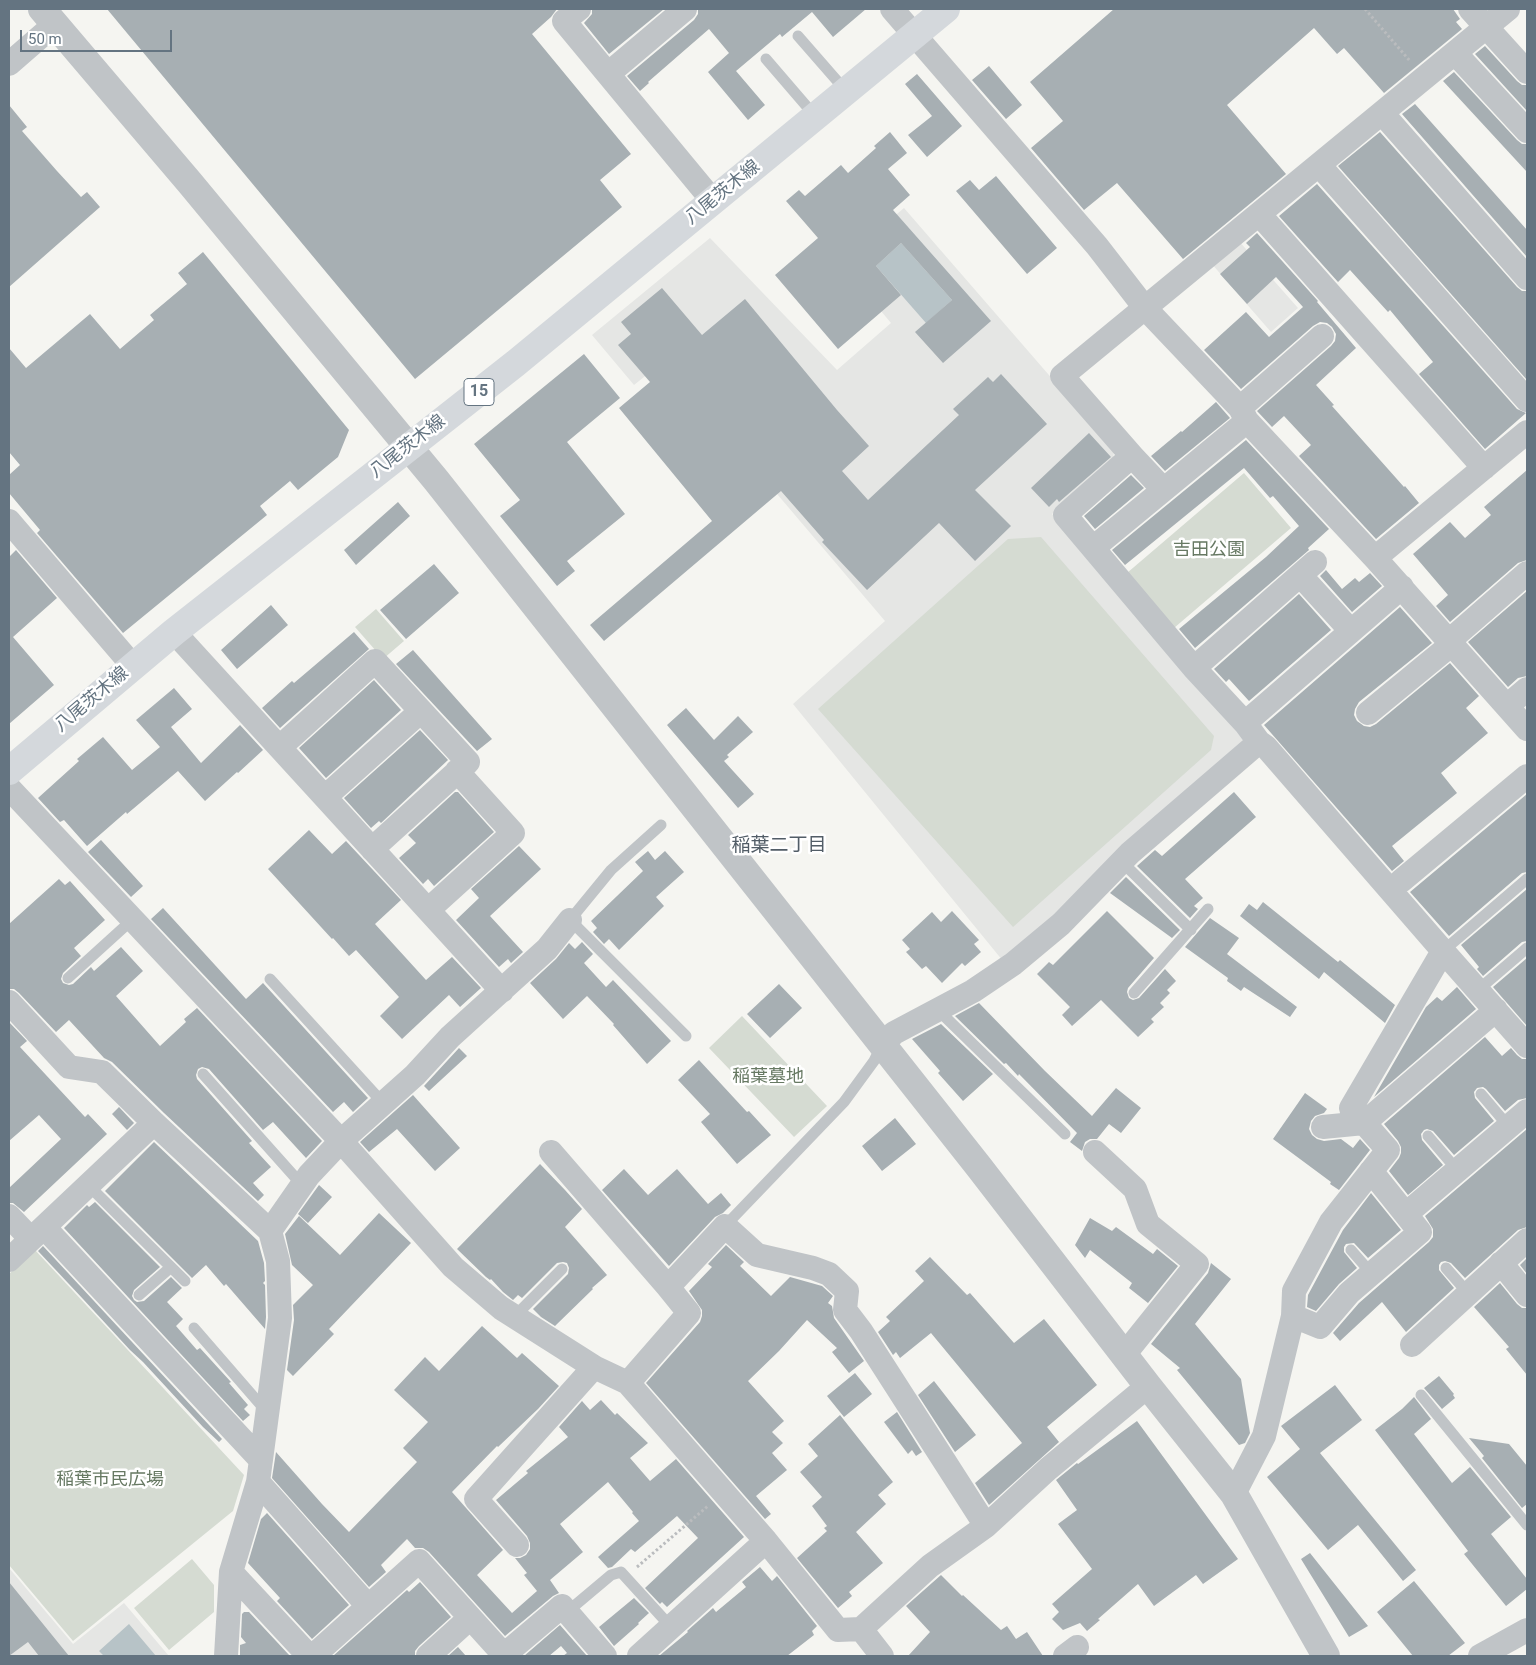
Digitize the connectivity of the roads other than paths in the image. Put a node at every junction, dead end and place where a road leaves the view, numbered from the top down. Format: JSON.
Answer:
{"nodes":[{"id":1,"x":579,"y":9,"type":"edge"},
{"id":2,"x":685,"y":9,"type":"edge"},
{"id":3,"x":892,"y":9,"type":"edge"},
{"id":4,"x":946,"y":9,"type":"edge"},
{"id":5,"x":1470,"y":9,"type":"edge"},
{"id":6,"x":1508,"y":9,"type":"edge"},
{"id":7,"x":49,"y":16,"type":"edge"},
{"id":8,"x":1486,"y":27,"type":"junction"},
{"id":9,"x":915,"y":34,"type":"junction"},
{"id":10,"x":798,"y":36,"type":"dead end"},
{"id":11,"x":1455,"y":53,"type":"junction"},
{"id":12,"x":766,"y":59,"type":"dead end"},
{"id":13,"x":9,"y":64,"type":"edge"},
{"id":14,"x":1527,"y":72,"type":"edge"},
{"id":15,"x":608,"y":74,"type":"junction"},
{"id":16,"x":846,"y":91,"type":"junction"},
{"id":17,"x":1382,"y":113,"type":"junction"},
{"id":18,"x":816,"y":116,"type":"junction"},
{"id":19,"x":1527,"y":131,"type":"edge"},
{"id":20,"x":1319,"y":165,"type":"junction"},
{"id":21,"x":713,"y":201,"type":"junction"},
{"id":22,"x":1259,"y":214,"type":"junction"},
{"id":23,"x":1527,"y":278,"type":"edge"},
{"id":24,"x":1145,"y":308,"type":"junction"},
{"id":25,"x":1322,"y":336,"type":"dead end"},
{"id":26,"x":1527,"y":400,"type":"edge"},
{"id":27,"x":1243,"y":414,"type":"junction"},
{"id":28,"x":1527,"y":432,"type":"edge"},
{"id":29,"x":409,"y":447,"type":"junction"},
{"id":30,"x":1132,"y":456,"type":"junction"},
{"id":31,"x":1484,"y":468,"type":"junction"},
{"id":32,"x":1163,"y":489,"type":"junction"},
{"id":33,"x":9,"y":521,"type":"edge"},
{"id":34,"x":1093,"y":548,"type":"junction"},
{"id":35,"x":1375,"y":558,"type":"junction"},
{"id":36,"x":1527,"y":573,"type":"edge"},
{"id":37,"x":1402,"y":588,"type":"junction"},
{"id":38,"x":1350,"y":631,"type":"junction"},
{"id":39,"x":174,"y":632,"type":"junction"},
{"id":40,"x":1450,"y":643,"type":"junction"},
{"id":41,"x":134,"y":666,"type":"junction"},
{"id":42,"x":1194,"y":668,"type":"junction"},
{"id":43,"x":1527,"y":689,"type":"edge"},
{"id":44,"x":1507,"y":706,"type":"junction"},
{"id":45,"x":421,"y":711,"type":"junction"},
{"id":46,"x":1368,"y":713,"type":"dead end"},
{"id":47,"x":1245,"y":723,"type":"junction"},
{"id":48,"x":1527,"y":729,"type":"edge"},
{"id":49,"x":1259,"y":742,"type":"junction"},
{"id":50,"x":280,"y":747,"type":"junction"},
{"id":51,"x":9,"y":771,"type":"edge"},
{"id":52,"x":458,"y":771,"type":"junction"},
{"id":53,"x":1527,"y":776,"type":"edge"},
{"id":54,"x":9,"y":788,"type":"edge"},
{"id":55,"x":325,"y":797,"type":"junction"},
{"id":56,"x":661,"y":825,"type":"dead end"},
{"id":57,"x":372,"y":849,"type":"junction"},
{"id":58,"x":1122,"y":861,"type":"junction"},
{"id":59,"x":1527,"y":879,"type":"edge"},
{"id":60,"x":1401,"y":881,"type":"dead end"},
{"id":61,"x":1208,"y":909,"type":"dead end"},
{"id":62,"x":428,"y":910,"type":"junction"},
{"id":63,"x":133,"y":919,"type":"junction"},
{"id":64,"x":570,"y":920,"type":"junction"},
{"id":65,"x":1191,"y":930,"type":"junction"},
{"id":66,"x":1527,"y":948,"type":"edge"},
{"id":67,"x":1442,"y":951,"type":"junction"},
{"id":68,"x":68,"y":978,"type":"dead end"},
{"id":69,"x":270,"y":979,"type":"dead end"},
{"id":70,"x":1478,"y":990,"type":"junction"},
{"id":71,"x":502,"y":991,"type":"junction"},
{"id":72,"x":1134,"y":993,"type":"dead end"},
{"id":73,"x":9,"y":1002,"type":"edge"},
{"id":74,"x":938,"y":1010,"type":"junction"},
{"id":75,"x":1496,"y":1010,"type":"junction"},
{"id":76,"x":686,"y":1036,"type":"dead end"},
{"id":77,"x":882,"y":1046,"type":"junction"},
{"id":78,"x":1527,"y":1046,"type":"edge"},
{"id":79,"x":203,"y":1074,"type":"dead end"},
{"id":80,"x":1482,"y":1094,"type":"dead end"},
{"id":81,"x":383,"y":1103,"type":"junction"},
{"id":82,"x":1527,"y":1112,"type":"edge"},
{"id":83,"x":1364,"y":1122,"type":"junction"},
{"id":84,"x":154,"y":1123,"type":"junction"},
{"id":85,"x":1323,"y":1127,"type":"dead end"},
{"id":86,"x":1509,"y":1127,"type":"junction"},
{"id":87,"x":1065,"y":1134,"type":"dead end"},
{"id":88,"x":1428,"y":1136,"type":"dead end"},
{"id":89,"x":340,"y":1141,"type":"junction"},
{"id":90,"x":551,"y":1152,"type":"dead end"},
{"id":91,"x":1095,"y":1152,"type":"dead end"},
{"id":92,"x":1370,"y":1171,"type":"junction"},
{"id":93,"x":1458,"y":1171,"type":"junction"},
{"id":94,"x":88,"y":1185,"type":"junction"},
{"id":95,"x":302,"y":1185,"type":"junction"},
{"id":96,"x":1406,"y":1214,"type":"junction"},
{"id":97,"x":9,"y":1216,"type":"edge"},
{"id":98,"x":725,"y":1226,"type":"junction"},
{"id":99,"x":270,"y":1231,"type":"junction"},
{"id":100,"x":37,"y":1233,"type":"junction"},
{"id":101,"x":1527,"y":1240,"type":"edge"},
{"id":102,"x":1351,"y":1250,"type":"dead end"},
{"id":103,"x":9,"y":1260,"type":"edge"},
{"id":104,"x":1501,"y":1263,"type":"junction"},
{"id":105,"x":171,"y":1268,"type":"junction"},
{"id":106,"x":1446,"y":1268,"type":"dead end"},
{"id":107,"x":562,"y":1269,"type":"dead end"},
{"id":108,"x":1372,"y":1274,"type":"junction"},
{"id":109,"x":185,"y":1281,"type":"dead end"},
{"id":110,"x":668,"y":1287,"type":"junction"},
{"id":111,"x":1468,"y":1294,"type":"junction"},
{"id":112,"x":1527,"y":1295,"type":"edge"},
{"id":113,"x":139,"y":1296,"type":"dead end"},
{"id":114,"x":1293,"y":1316,"type":"junction"},
{"id":115,"x":514,"y":1317,"type":"junction"},
{"id":116,"x":194,"y":1328,"type":"dead end"},
{"id":117,"x":1412,"y":1345,"type":"dead end"},
{"id":118,"x":1124,"y":1355,"type":"junction"},
{"id":119,"x":594,"y":1367,"type":"junction"},
{"id":120,"x":628,"y":1382,"type":"junction"},
{"id":121,"x":1148,"y":1386,"type":"junction"},
{"id":122,"x":1421,"y":1395,"type":"dead end"},
{"id":123,"x":267,"y":1412,"type":"junction"},
{"id":124,"x":259,"y":1471,"type":"junction"},
{"id":125,"x":1234,"y":1494,"type":"junction"},
{"id":126,"x":1527,"y":1525,"type":"edge"},
{"id":127,"x":986,"y":1526,"type":"junction"},
{"id":128,"x":766,"y":1541,"type":"junction"},
{"id":129,"x":517,"y":1545,"type":"dead end"},
{"id":130,"x":231,"y":1572,"type":"junction"},
{"id":131,"x":368,"y":1606,"type":"junction"},
{"id":132,"x":567,"y":1612,"type":"junction"},
{"id":133,"x":470,"y":1618,"type":"junction"},
{"id":134,"x":671,"y":1627,"type":"junction"},
{"id":135,"x":861,"y":1630,"type":"junction"},
{"id":136,"x":1527,"y":1630,"type":"edge"},
{"id":137,"x":226,"y":1656,"type":"edge"},
{"id":138,"x":309,"y":1656,"type":"edge"},
{"id":139,"x":313,"y":1656,"type":"edge"},
{"id":140,"x":428,"y":1656,"type":"edge"},
{"id":141,"x":504,"y":1656,"type":"edge"},
{"id":142,"x":605,"y":1656,"type":"edge"},
{"id":143,"x":640,"y":1656,"type":"edge"},
{"id":144,"x":882,"y":1656,"type":"edge"},
{"id":145,"x":1326,"y":1656,"type":"edge"},
{"id":146,"x":1480,"y":1656,"type":"edge"}],
"edges":[{"from":1,"to":15,"type":"street"},
{"from":2,"to":15,"type":"street"},
{"from":3,"to":9,"type":"street"},
{"from":4,"to":9,"type":"main road","name":"八尾茨木線","number":"15"},
{"from":5,"to":8,"type":"street"},
{"from":6,"to":8,"type":"street"},
{"from":7,"to":13,"type":"street"},
{"from":7,"to":29,"type":"street"},
{"from":8,"to":11,"type":"street"},
{"from":8,"to":14,"type":"street"},
{"from":9,"to":16,"type":"main road","name":"八尾茨木線","number":"15"},
{"from":9,"to":24,"type":"street"},
{"from":10,"to":16,"type":"lane"},
{"from":11,"to":17,"type":"street"},
{"from":11,"to":19,"type":"street"},
{"from":12,"to":18,"type":"lane"},
{"from":15,"to":21,"type":"street"},
{"from":16,"to":18,"type":"main road","name":"八尾茨木線","number":"15"},
{"from":17,"to":20,"type":"street"},
{"from":17,"to":23,"type":"street"},
{"from":18,"to":21,"type":"main road","name":"八尾茨木線","number":"15"},
{"from":20,"to":22,"type":"street"},
{"from":20,"to":26,"type":"street"},
{"from":21,"to":29,"type":"main road","name":"八尾茨木線","number":"15"},
{"from":22,"to":24,"type":"street"},
{"from":22,"to":31,"type":"street"},
{"from":24,"to":27,"type":"street"},
{"from":24,"to":30,"type":"street"},
{"from":25,"to":27,"type":"street"},
{"from":27,"to":32,"type":"street"},
{"from":27,"to":35,"type":"street"},
{"from":28,"to":31,"type":"street"},
{"from":29,"to":39,"type":"main road","name":"八尾茨木線","number":"15"},
{"from":29,"to":77,"type":"street"},
{"from":30,"to":32,"type":"street"},
{"from":30,"to":34,"type":"street"},
{"from":31,"to":35,"type":"street"},
{"from":32,"to":34,"type":"street"},
{"from":33,"to":41,"type":"street"},
{"from":34,"to":42,"type":"street"},
{"from":35,"to":37,"type":"street"},
{"from":36,"to":40,"type":"street"},
{"from":37,"to":38,"type":"street"},
{"from":37,"to":40,"type":"street"},
{"from":38,"to":42,"type":"street"},
{"from":38,"to":47,"type":"street"},
{"from":39,"to":41,"type":"main road","name":"八尾茨木線","number":"15"},
{"from":39,"to":50,"type":"street"},
{"from":40,"to":44,"type":"street"},
{"from":40,"to":46,"type":"street"},
{"from":41,"to":51,"type":"main road","name":"八尾茨木線","number":"15"},
{"from":42,"to":47,"type":"street"},
{"from":43,"to":44,"type":"street"},
{"from":44,"to":48,"type":"street"},
{"from":45,"to":50,"type":"street"},
{"from":45,"to":52,"type":"street"},
{"from":45,"to":55,"type":"street"},
{"from":47,"to":49,"type":"street"},
{"from":49,"to":58,"type":"street"},
{"from":49,"to":67,"type":"street"},
{"from":50,"to":55,"type":"street"},
{"from":52,"to":57,"type":"street"},
{"from":52,"to":62,"type":"street"},
{"from":53,"to":60,"type":"street"},
{"from":54,"to":63,"type":"street"},
{"from":55,"to":57,"type":"street"},
{"from":56,"to":64,"type":"lane"},
{"from":57,"to":62,"type":"street"},
{"from":58,"to":65,"type":"lane"},
{"from":58,"to":74,"type":"street"},
{"from":59,"to":67,"type":"lane"},
{"from":61,"to":65,"type":"lane"},
{"from":62,"to":71,"type":"street"},
{"from":63,"to":68,"type":"lane"},
{"from":63,"to":89,"type":"street"},
{"from":64,"to":71,"type":"street"},
{"from":64,"to":76,"type":"lane"},
{"from":65,"to":72,"type":"lane"},
{"from":66,"to":70,"type":"lane"},
{"from":67,"to":70,"type":"street"},
{"from":67,"to":83,"type":"street"},
{"from":69,"to":81,"type":"lane"},
{"from":70,"to":75,"type":"street"},
{"from":71,"to":81,"type":"street"},
{"from":73,"to":84,"type":"street"},
{"from":74,"to":77,"type":"street"},
{"from":74,"to":87,"type":"lane"},
{"from":75,"to":78,"type":"street"},
{"from":75,"to":83,"type":"street"},
{"from":77,"to":98,"type":"lane"},
{"from":77,"to":118,"type":"street"},
{"from":79,"to":95,"type":"lane"},
{"from":80,"to":86,"type":"lane"},
{"from":81,"to":89,"type":"street"},
{"from":82,"to":86,"type":"street"},
{"from":83,"to":85,"type":"street"},
{"from":83,"to":92,"type":"street"},
{"from":84,"to":94,"type":"street"},
{"from":84,"to":99,"type":"street"},
{"from":86,"to":93,"type":"street"},
{"from":88,"to":93,"type":"lane"},
{"from":89,"to":95,"type":"street"},
{"from":89,"to":115,"type":"street"},
{"from":90,"to":110,"type":"street"},
{"from":91,"to":118,"type":"street"},
{"from":92,"to":96,"type":"street"},
{"from":92,"to":114,"type":"street"},
{"from":93,"to":96,"type":"street"},
{"from":94,"to":100,"type":"street"},
{"from":94,"to":105,"type":"lane"},
{"from":95,"to":99,"type":"street"},
{"from":96,"to":108,"type":"street"},
{"from":97,"to":100,"type":"street"},
{"from":98,"to":110,"type":"street"},
{"from":98,"to":127,"type":"street"},
{"from":99,"to":123,"type":"street"},
{"from":100,"to":103,"type":"street"},
{"from":100,"to":124,"type":"street"},
{"from":101,"to":104,"type":"street"},
{"from":102,"to":108,"type":"lane"},
{"from":104,"to":111,"type":"street"},
{"from":104,"to":112,"type":"street"},
{"from":105,"to":109,"type":"lane"},
{"from":105,"to":113,"type":"lane"},
{"from":106,"to":111,"type":"lane"},
{"from":107,"to":115,"type":"lane"},
{"from":108,"to":114,"type":"street"},
{"from":110,"to":120,"type":"street"},
{"from":111,"to":117,"type":"street"},
{"from":114,"to":125,"type":"street"},
{"from":115,"to":119,"type":"street"},
{"from":116,"to":123,"type":"lane"},
{"from":118,"to":121,"type":"street"},
{"from":119,"to":120,"type":"street"},
{"from":119,"to":129,"type":"street"},
{"from":120,"to":128,"type":"street"},
{"from":121,"to":125,"type":"street"},
{"from":121,"to":127,"type":"street"},
{"from":122,"to":126,"type":"lane"},
{"from":123,"to":124,"type":"street"},
{"from":124,"to":130,"type":"street"},
{"from":124,"to":131,"type":"street"},
{"from":125,"to":145,"type":"street"},
{"from":127,"to":135,"type":"street"},
{"from":128,"to":134,"type":"street"},
{"from":128,"to":135,"type":"street"},
{"from":130,"to":137,"type":"street"},
{"from":130,"to":138,"type":"street"},
{"from":131,"to":133,"type":"street"},
{"from":131,"to":139,"type":"street"},
{"from":132,"to":134,"type":"lane"},
{"from":132,"to":141,"type":"street"},
{"from":132,"to":142,"type":"street"},
{"from":133,"to":140,"type":"street"},
{"from":133,"to":141,"type":"street"},
{"from":134,"to":143,"type":"street"},
{"from":135,"to":144,"type":"street"},
{"from":136,"to":146,"type":"street"}]}
